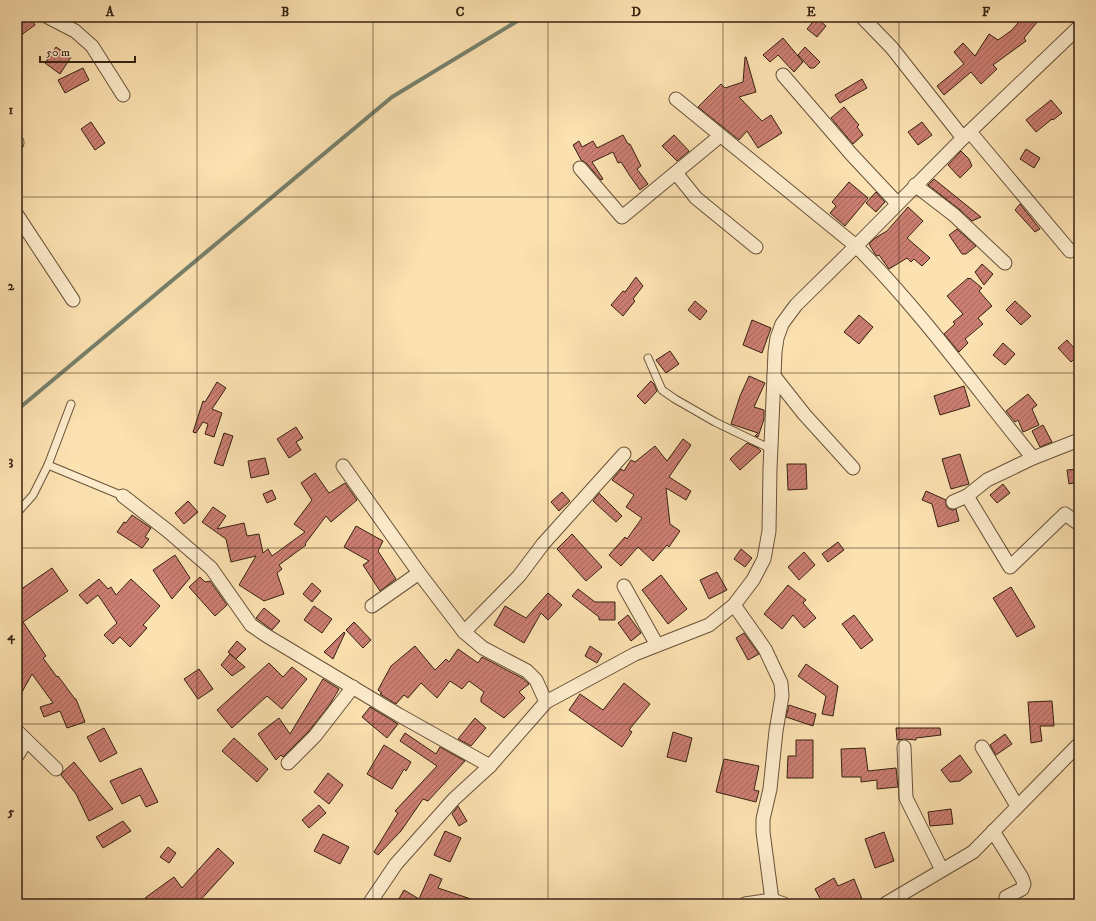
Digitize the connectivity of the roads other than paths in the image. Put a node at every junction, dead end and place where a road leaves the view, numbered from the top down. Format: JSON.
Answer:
{"nodes":[{"id":1,"x":48,"y":17,"type":"edge"},
{"id":2,"x":862,"y":17,"type":"edge"},
{"id":3,"x":1079,"y":27,"type":"edge"},
{"id":4,"x":783,"y":75,"type":"dead end"},
{"id":5,"x":124,"y":95,"type":"dead end"},
{"id":6,"x":676,"y":100,"type":"dead end"},
{"id":7,"x":967,"y":135,"type":"junction"},
{"id":8,"x":720,"y":136,"type":"junction"},
{"id":9,"x":580,"y":168,"type":"dead end"},
{"id":10,"x":676,"y":173,"type":"junction"},
{"id":11,"x":915,"y":185,"type":"junction"},
{"id":12,"x":897,"y":203,"type":"junction"},
{"id":13,"x":17,"y":215,"type":"edge"},
{"id":14,"x":856,"y":246,"type":"junction"},
{"id":15,"x":756,"y":247,"type":"dead end"},
{"id":16,"x":1070,"y":251,"type":"dead end"},
{"id":17,"x":1005,"y":263,"type":"dead end"},
{"id":18,"x":74,"y":300,"type":"dead end"},
{"id":19,"x":648,"y":358,"type":"dead end"},
{"id":20,"x":774,"y":376,"type":"junction"},
{"id":21,"x":71,"y":404,"type":"dead end"},
{"id":22,"x":1079,"y":440,"type":"edge"},
{"id":23,"x":771,"y":449,"type":"junction"},
{"id":24,"x":624,"y":454,"type":"dead end"},
{"id":25,"x":1033,"y":458,"type":"junction"},
{"id":26,"x":48,"y":465,"type":"junction"},
{"id":27,"x":343,"y":466,"type":"dead end"},
{"id":28,"x":853,"y":468,"type":"dead end"},
{"id":29,"x":123,"y":496,"type":"joint"},
{"id":30,"x":967,"y":496,"type":"junction"},
{"id":31,"x":953,"y":502,"type":"dead end"},
{"id":32,"x":17,"y":513,"type":"edge"},
{"id":33,"x":1079,"y":524,"type":"edge"},
{"id":34,"x":419,"y":573,"type":"junction"},
{"id":35,"x":624,"y":586,"type":"dead end"},
{"id":36,"x":734,"y":605,"type":"junction"},
{"id":37,"x":372,"y":606,"type":"dead end"},
{"id":38,"x":464,"y":632,"type":"junction"},
{"id":39,"x":657,"y":645,"type":"junction"},
{"id":40,"x":353,"y":687,"type":"junction"},
{"id":41,"x":546,"y":702,"type":"junction"},
{"id":42,"x":22,"y":736,"type":"edge"},
{"id":43,"x":1079,"y":744,"type":"edge"},
{"id":44,"x":904,"y":747,"type":"dead end"},
{"id":45,"x":982,"y":748,"type":"dead end"},
{"id":46,"x":17,"y":756,"type":"edge"},
{"id":47,"x":288,"y":763,"type":"dead end"},
{"id":48,"x":490,"y":766,"type":"junction"},
{"id":49,"x":56,"y":769,"type":"dead end"},
{"id":50,"x":1017,"y":806,"type":"junction"},
{"id":51,"x":993,"y":831,"type":"junction"},
{"id":52,"x":942,"y":870,"type":"junction"},
{"id":53,"x":1006,"y":897,"type":"dead end"},
{"id":54,"x":778,"y":902,"type":"edge"},
{"id":55,"x":369,"y":904,"type":"edge"},
{"id":56,"x":745,"y":904,"type":"edge"},
{"id":57,"x":885,"y":904,"type":"edge"}],
"edges":[{"from":1,"to":5,"type":"street"},
{"from":2,"to":7,"type":"street"},
{"from":3,"to":7,"type":"street"},
{"from":4,"to":12,"type":"street"},
{"from":6,"to":8,"type":"street"},
{"from":7,"to":11,"type":"street"},
{"from":7,"to":16,"type":"street"},
{"from":8,"to":10,"type":"street"},
{"from":8,"to":14,"type":"street"},
{"from":9,"to":10,"type":"street"},
{"from":10,"to":15,"type":"street"},
{"from":11,"to":12,"type":"street"},
{"from":11,"to":17,"type":"street"},
{"from":12,"to":14,"type":"street"},
{"from":13,"to":18,"type":"street"},
{"from":14,"to":20,"type":"street"},
{"from":14,"to":25,"type":"street"},
{"from":19,"to":23,"type":"lane"},
{"from":20,"to":23,"type":"street"},
{"from":20,"to":28,"type":"street"},
{"from":21,"to":26,"type":"lane"},
{"from":22,"to":25,"type":"street"},
{"from":23,"to":36,"type":"street"},
{"from":24,"to":38,"type":"street"},
{"from":25,"to":30,"type":"street"},
{"from":26,"to":29,"type":"lane"},
{"from":26,"to":32,"type":"lane"},
{"from":27,"to":34,"type":"street"},
{"from":29,"to":40,"type":"street"},
{"from":30,"to":31,"type":"street"},
{"from":30,"to":33,"type":"street"},
{"from":34,"to":37,"type":"street"},
{"from":34,"to":38,"type":"street"},
{"from":35,"to":39,"type":"street"},
{"from":36,"to":39,"type":"street"},
{"from":36,"to":54,"type":"street"},
{"from":38,"to":41,"type":"street"},
{"from":39,"to":41,"type":"street"},
{"from":40,"to":47,"type":"street"},
{"from":40,"to":48,"type":"street"},
{"from":41,"to":48,"type":"street"},
{"from":42,"to":46,"type":"street"},
{"from":42,"to":49,"type":"street"},
{"from":43,"to":50,"type":"street"},
{"from":44,"to":52,"type":"street"},
{"from":45,"to":50,"type":"street"},
{"from":48,"to":55,"type":"street"},
{"from":50,"to":51,"type":"street"},
{"from":51,"to":52,"type":"street"},
{"from":51,"to":53,"type":"street"},
{"from":52,"to":57,"type":"street"},
{"from":54,"to":56,"type":"street"}]}
